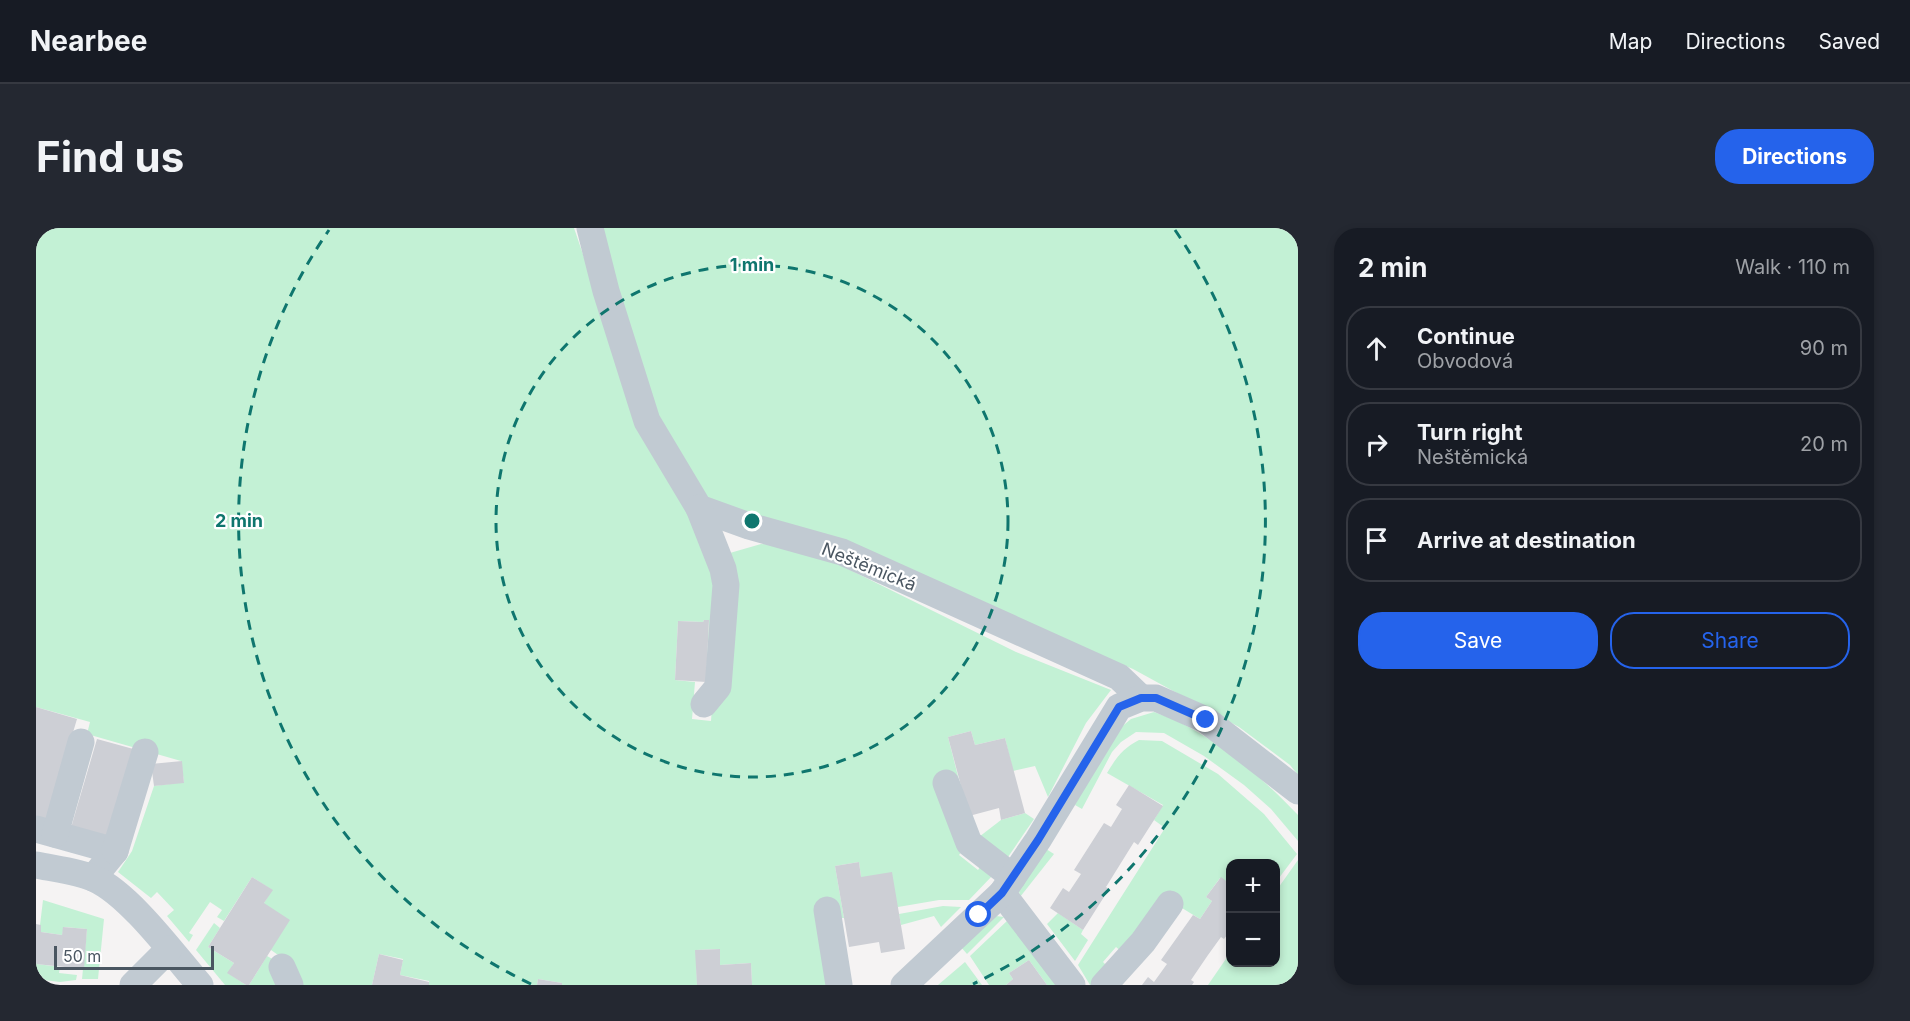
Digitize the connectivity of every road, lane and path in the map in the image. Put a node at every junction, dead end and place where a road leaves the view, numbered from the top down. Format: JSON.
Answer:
{"nodes":[{"id":1,"x":590,"y":228,"type":"edge"},
{"id":2,"x":699,"y":508,"type":"junction"},
{"id":3,"x":1148,"y":698,"type":"junction"},
{"id":4,"x":704,"y":704,"type":"dead end"},
{"id":5,"x":81,"y":742,"type":"dead end"},
{"id":6,"x":145,"y":752,"type":"dead end"},
{"id":7,"x":946,"y":783,"type":"dead end"},
{"id":8,"x":1298,"y":791,"type":"edge"},
{"id":9,"x":46,"y":831,"type":"edge"},
{"id":10,"x":115,"y":851,"type":"junction"},
{"id":11,"x":36,"y":865,"type":"edge"},
{"id":12,"x":93,"y":878,"type":"junction"},
{"id":13,"x":1008,"y":885,"type":"junction"},
{"id":14,"x":1170,"y":904,"type":"dead end"},
{"id":15,"x":827,"y":910,"type":"dead end"},
{"id":16,"x":169,"y":949,"type":"junction"},
{"id":17,"x":133,"y":985,"type":"edge"},
{"id":18,"x":200,"y":985,"type":"edge"},
{"id":19,"x":839,"y":985,"type":"edge"},
{"id":20,"x":904,"y":985,"type":"edge"},
{"id":21,"x":1072,"y":985,"type":"edge"},
{"id":22,"x":1104,"y":985,"type":"edge"}],
"edges":[{"from":1,"to":2,"type":"street"},
{"from":2,"to":3,"type":"street","name":"Neštěmická"},
{"from":2,"to":4,"type":"street"},
{"from":3,"to":8,"type":"street","name":"Neštěmická"},
{"from":3,"to":13,"type":"street"},
{"from":5,"to":9,"type":"street"},
{"from":6,"to":10,"type":"street"},
{"from":7,"to":13,"type":"street"},
{"from":9,"to":10,"type":"street"},
{"from":10,"to":12,"type":"street"},
{"from":11,"to":12,"type":"street"},
{"from":12,"to":16,"type":"street"},
{"from":13,"to":20,"type":"street"},
{"from":13,"to":21,"type":"street"},
{"from":14,"to":22,"type":"street"},
{"from":15,"to":19,"type":"street"},
{"from":16,"to":17,"type":"street"},
{"from":16,"to":18,"type":"street"}]}
